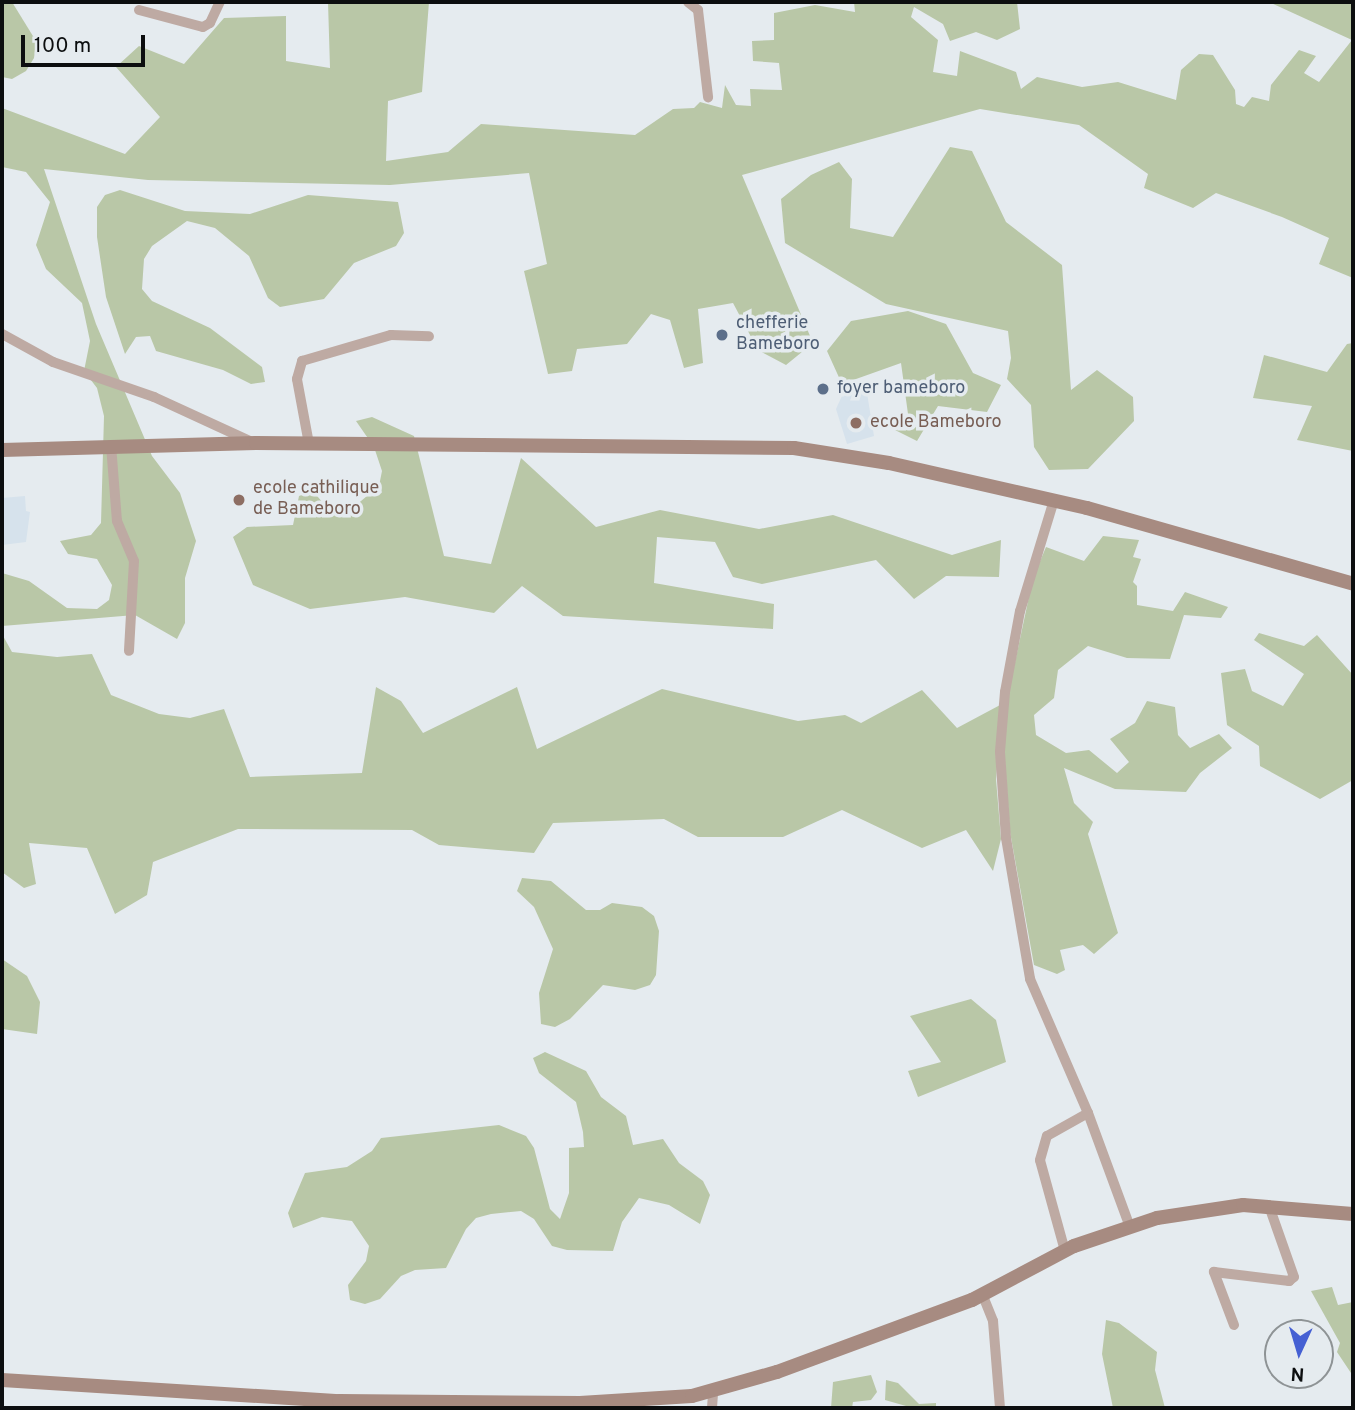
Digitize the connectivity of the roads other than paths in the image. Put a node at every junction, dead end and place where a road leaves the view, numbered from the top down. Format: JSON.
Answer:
{"nodes":[{"id":1,"x":220,"y":2,"type":"edge"},
{"id":2,"x":688,"y":2,"type":"edge"},
{"id":3,"x":139,"y":10,"type":"dead end"},
{"id":4,"x":708,"y":97,"type":"dead end"},
{"id":5,"x":2,"y":334,"type":"edge"},
{"id":6,"x":429,"y":336,"type":"dead end"},
{"id":7,"x":256,"y":443,"type":"junction"},
{"id":8,"x":309,"y":444,"type":"junction"},
{"id":9,"x":111,"y":445,"type":"junction"},
{"id":10,"x":2,"y":450,"type":"edge"},
{"id":11,"x":1054,"y":500,"type":"junction"},
{"id":12,"x":1353,"y":584,"type":"edge"},
{"id":13,"x":129,"y":652,"type":"dead end"},
{"id":14,"x":1088,"y":1113,"type":"junction"},
{"id":15,"x":1269,"y":1206,"type":"junction"},
{"id":16,"x":1353,"y":1214,"type":"edge"},
{"id":17,"x":1130,"y":1227,"type":"junction"},
{"id":18,"x":1065,"y":1251,"type":"junction"},
{"id":19,"x":983,"y":1296,"type":"junction"},
{"id":20,"x":1234,"y":1325,"type":"dead end"},
{"id":21,"x":2,"y":1380,"type":"edge"},
{"id":22,"x":713,"y":1392,"type":"junction"},
{"id":23,"x":712,"y":1408,"type":"edge"},
{"id":24,"x":1000,"y":1408,"type":"edge"}],
"edges":[{"from":1,"to":3,"type":"street"},
{"from":2,"to":4,"type":"street"},
{"from":5,"to":7,"type":"street"},
{"from":6,"to":8,"type":"street"},
{"from":7,"to":8,"type":"street"},
{"from":7,"to":9,"type":"street"},
{"from":8,"to":11,"type":"street"},
{"from":9,"to":10,"type":"street"},
{"from":9,"to":13,"type":"street"},
{"from":11,"to":12,"type":"street"},
{"from":11,"to":14,"type":"street"},
{"from":14,"to":17,"type":"street"},
{"from":14,"to":18,"type":"street"},
{"from":15,"to":16,"type":"street"},
{"from":15,"to":17,"type":"street"},
{"from":15,"to":20,"type":"street"},
{"from":17,"to":18,"type":"street"},
{"from":18,"to":19,"type":"street"},
{"from":19,"to":22,"type":"street"},
{"from":19,"to":24,"type":"street"},
{"from":21,"to":22,"type":"street"},
{"from":22,"to":23,"type":"street"}]}
